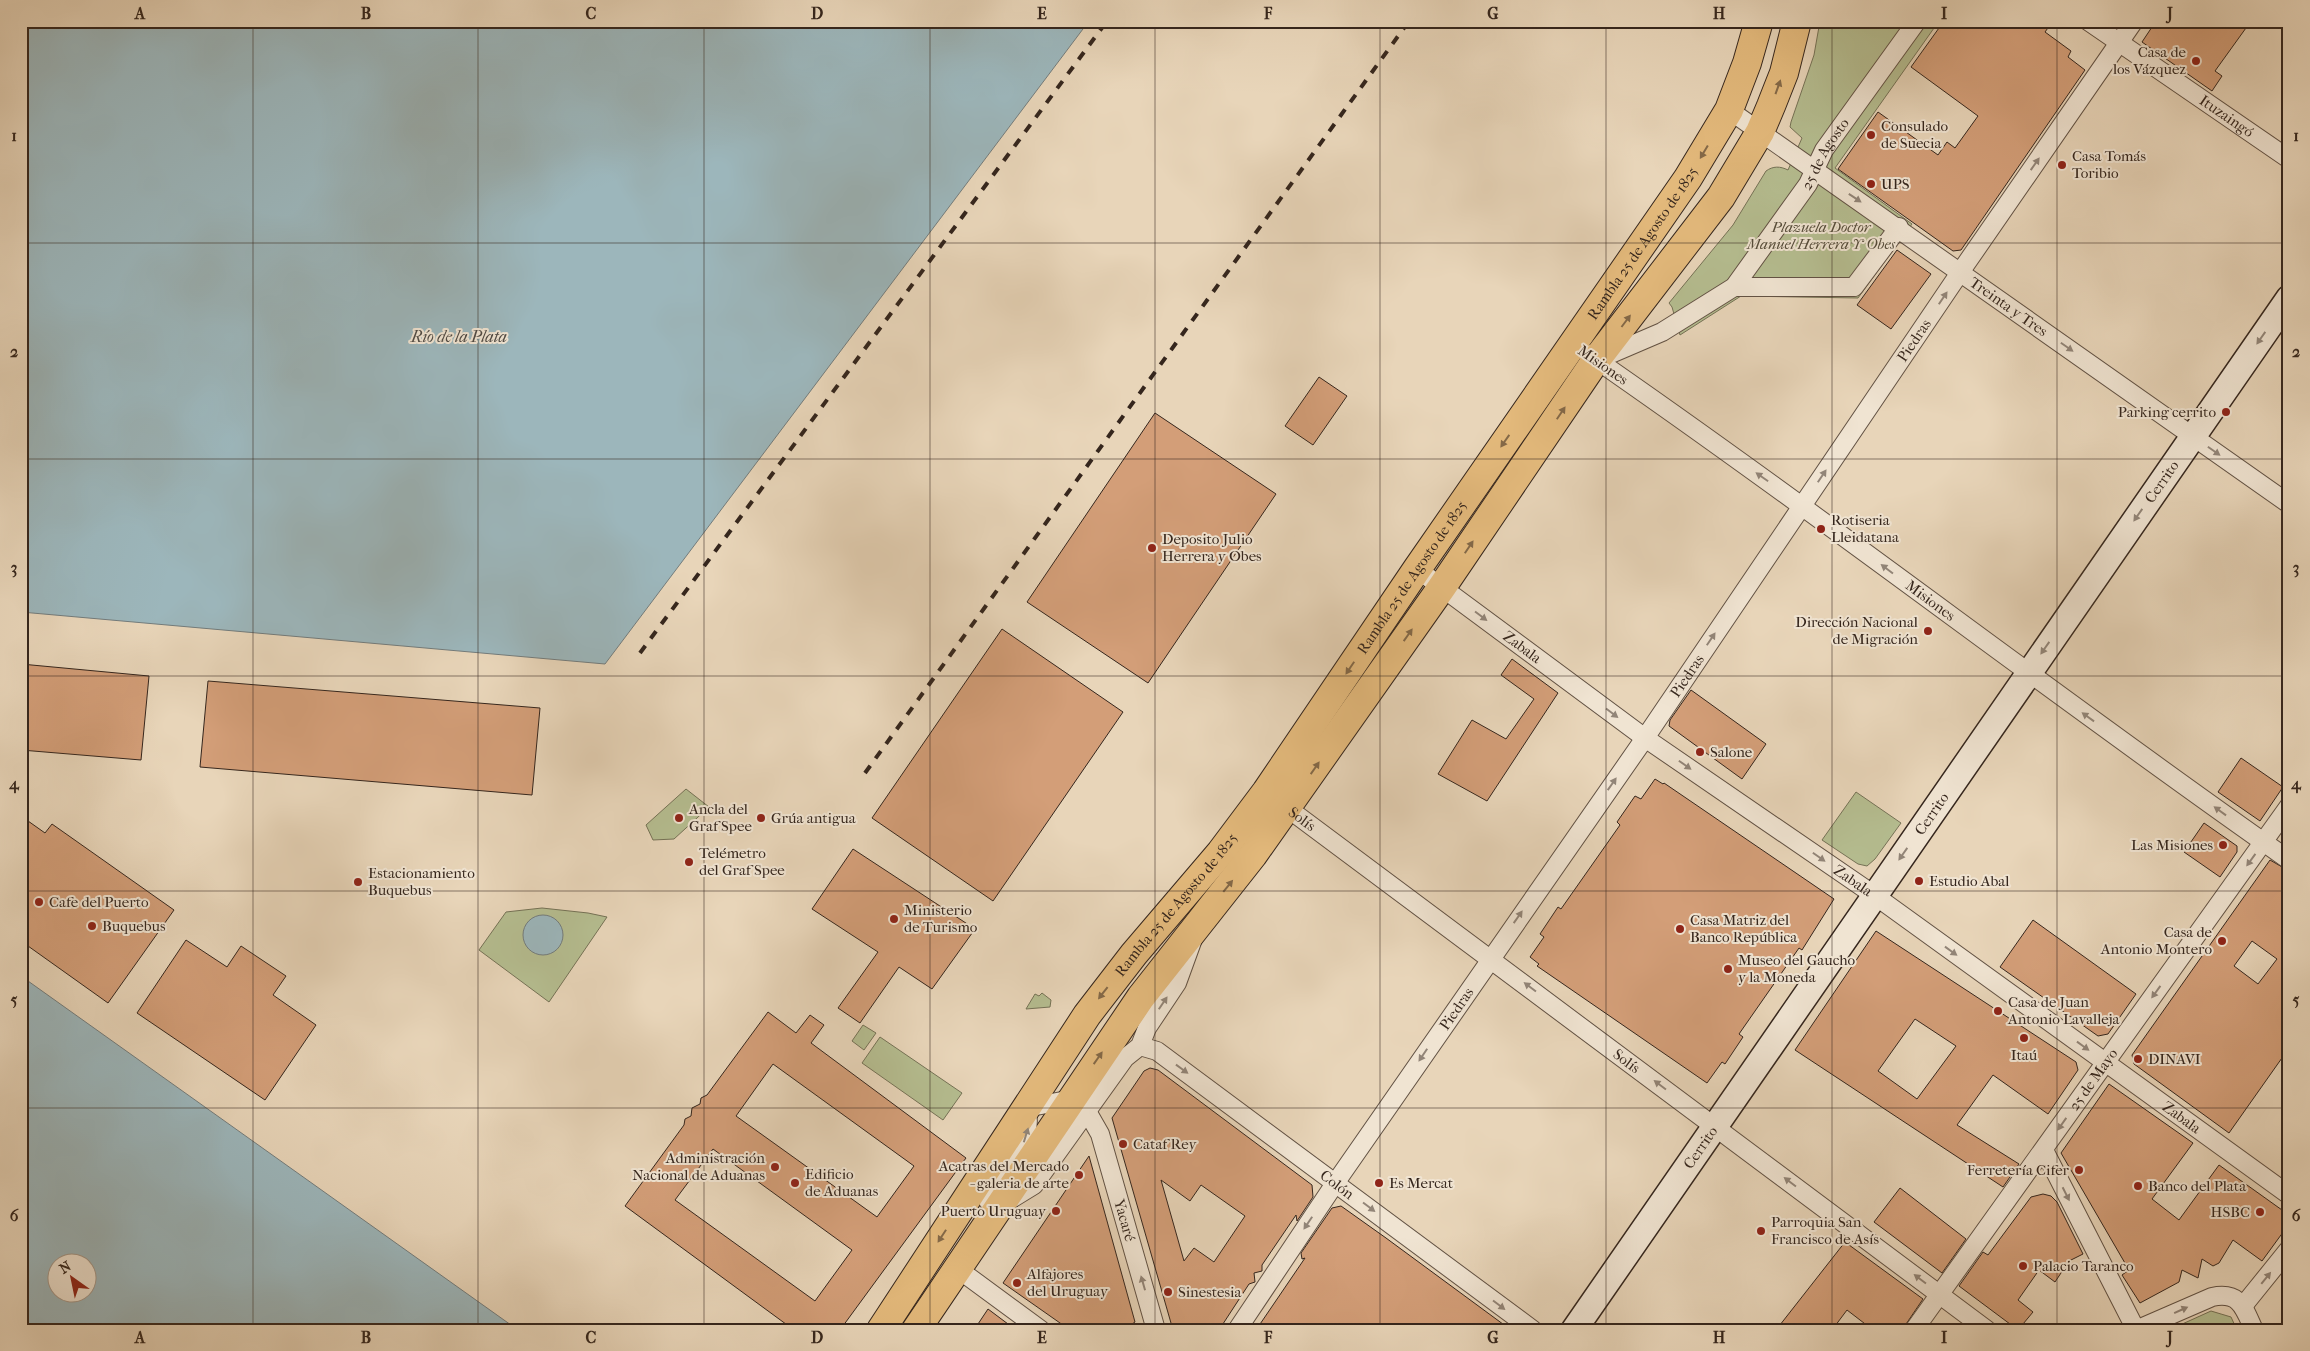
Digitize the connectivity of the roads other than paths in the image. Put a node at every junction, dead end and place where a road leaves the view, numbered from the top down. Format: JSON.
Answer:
{"nodes":[{"id":1,"x":1759,"y":21,"type":"edge"},
{"id":2,"x":1797,"y":21,"type":"edge"},
{"id":3,"x":1917,"y":21,"type":"edge"},
{"id":4,"x":2088,"y":21,"type":"edge"},
{"id":5,"x":2134,"y":21,"type":"edge"},
{"id":6,"x":2119,"y":42,"type":"junction"},
{"id":7,"x":1729,"y":110,"type":"junction"},
{"id":8,"x":1760,"y":132,"type":"junction"},
{"id":9,"x":2289,"y":159,"type":"edge"},
{"id":10,"x":1815,"y":170,"type":"junction"},
{"id":11,"x":1898,"y":228,"type":"junction"},
{"id":12,"x":1961,"y":271,"type":"junction"},
{"id":13,"x":1734,"y":287,"type":"junction"},
{"id":14,"x":2289,"y":298,"type":"edge"},
{"id":15,"x":1573,"y":344,"type":"junction"},
{"id":16,"x":1596,"y":360,"type":"junction"},
{"id":17,"x":2192,"y":436,"type":"junction"},
{"id":18,"x":2289,"y":504,"type":"edge"},
{"id":19,"x":1801,"y":506,"type":"junction"},
{"id":20,"x":1417,"y":569,"type":"junction"},
{"id":21,"x":1442,"y":587,"type":"junction"},
{"id":22,"x":2028,"y":673,"type":"junction"},
{"id":23,"x":1645,"y":738,"type":"junction"},
{"id":24,"x":1276,"y":800,"type":"junction"},
{"id":25,"x":2289,"y":806,"type":"edge"},
{"id":26,"x":2264,"y":842,"type":"junction"},
{"id":27,"x":2289,"y":860,"type":"edge"},
{"id":28,"x":1874,"y":895,"type":"junction"},
{"id":29,"x":1197,"y":924,"type":"junction"},
{"id":30,"x":1490,"y":957,"type":"junction"},
{"id":31,"x":1140,"y":1046,"type":"junction"},
{"id":32,"x":2106,"y":1062,"type":"junction"},
{"id":33,"x":1080,"y":1106,"type":"junction"},
{"id":34,"x":1026,"y":1108,"type":"junction"},
{"id":35,"x":1714,"y":1125,"type":"junction"},
{"id":36,"x":2044,"y":1150,"type":"junction"},
{"id":37,"x":1336,"y":1182,"type":"junction"},
{"id":38,"x":2289,"y":1195,"type":"edge"},
{"id":39,"x":2289,"y":1249,"type":"edge"},
{"id":40,"x":958,"y":1269,"type":"junction"},
{"id":41,"x":1940,"y":1294,"type":"junction"},
{"id":42,"x":2243,"y":1306,"type":"junction"},
{"id":43,"x":921,"y":1322,"type":"edge"},
{"id":44,"x":881,"y":1330,"type":"edge"},
{"id":45,"x":1041,"y":1330,"type":"edge"},
{"id":46,"x":1156,"y":1330,"type":"edge"},
{"id":47,"x":1237,"y":1330,"type":"edge"},
{"id":48,"x":1533,"y":1330,"type":"edge"},
{"id":49,"x":1574,"y":1330,"type":"edge"},
{"id":50,"x":1914,"y":1330,"type":"edge"},
{"id":51,"x":1987,"y":1330,"type":"edge"},
{"id":52,"x":2136,"y":1330,"type":"edge"},
{"id":53,"x":2254,"y":1330,"type":"edge"}],
"edges":[{"from":1,"to":7,"type":"main road","name":"Rambla 25 de Agosto de 1825"},
{"from":8,"to":2,"type":"main road","name":"Rambla 25 de Agosto de 1825","one_way":true},
{"from":3,"to":10,"type":"street","name":"25 de Agosto"},
{"from":4,"to":6,"type":"street","name":"Ituzaingó"},
{"from":5,"to":6,"type":"street","name":"Piedras"},
{"from":6,"to":9,"type":"street","name":"Ituzaingó"},
{"from":12,"to":6,"type":"street","name":"Piedras","one_way":true},
{"from":7,"to":8,"type":"street","name":"Treinta y Tres"},
{"from":7,"to":15,"type":"main road","name":"Rambla 25 de Agosto de 1825","one_way":true},
{"from":8,"to":10,"type":"street","name":"Treinta y Tres"},
{"from":16,"to":8,"type":"main road","name":"Rambla 25 de Agosto de 1825","one_way":true},
{"from":10,"to":11,"type":"street","name":"Treinta y Tres","one_way":true},
{"from":10,"to":13,"type":"street","name":"25 de Agosto"},
{"from":11,"to":12,"type":"street","name":"Treinta y Tres"},
{"from":11,"to":13,"type":"street"},
{"from":12,"to":17,"type":"street","name":"Treinta y Tres","one_way":true},
{"from":19,"to":12,"type":"street","name":"Piedras","one_way":true},
{"from":13,"to":16,"type":"street","name":"25 de Agosto"},
{"from":14,"to":17,"type":"street","name":"Cerrito","one_way":true},
{"from":15,"to":16,"type":"street","name":"Misiones"},
{"from":15,"to":20,"type":"main road","name":"Rambla 25 de Agosto de 1825","one_way":true},
{"from":19,"to":16,"type":"street","name":"Misiones","one_way":true},
{"from":21,"to":16,"type":"main road","name":"Rambla 25 de Agosto de 1825","one_way":true},
{"from":17,"to":18,"type":"street","name":"Treinta y Tres","one_way":true},
{"from":17,"to":22,"type":"street","name":"Cerrito","one_way":true},
{"from":22,"to":19,"type":"street","name":"Misiones","one_way":true},
{"from":23,"to":19,"type":"street","name":"Piedras","one_way":true},
{"from":20,"to":21,"type":"street","name":"Zabala"},
{"from":20,"to":24,"type":"main road","name":"Rambla 25 de Agosto de 1825","one_way":true},
{"from":21,"to":23,"type":"street","name":"Zabala","one_way":true},
{"from":24,"to":21,"type":"main road","name":"Rambla 25 de Agosto de 1825","one_way":true},
{"from":26,"to":22,"type":"street","name":"Misiones","one_way":true},
{"from":22,"to":28,"type":"street","name":"Cerrito","one_way":true},
{"from":23,"to":28,"type":"street","name":"Zabala","one_way":true},
{"from":30,"to":23,"type":"street","name":"Piedras","one_way":true},
{"from":29,"to":24,"type":"main road","name":"Rambla 25 de Agosto de 1825","one_way":true},
{"from":24,"to":30,"type":"street","name":"Solís"},
{"from":24,"to":34,"type":"main road","name":"Rambla 25 de Agosto de 1825","one_way":true},
{"from":25,"to":26,"type":"street","name":"25 de Mayo"},
{"from":26,"to":27,"type":"street","name":"Misiones"},
{"from":26,"to":32,"type":"street","name":"25 de Mayo","one_way":true},
{"from":28,"to":32,"type":"street","name":"Zabala","one_way":true},
{"from":28,"to":35,"type":"street","name":"Cerrito"},
{"from":31,"to":29,"type":"street","name":"Rambla 25 de Agosto de 1825","one_way":true},
{"from":33,"to":29,"type":"main road","name":"Rambla 25 de Agosto de 1825","one_way":true},
{"from":35,"to":30,"type":"street","name":"Solís","one_way":true},
{"from":30,"to":37,"type":"street","name":"Piedras","one_way":true},
{"from":31,"to":33,"type":"street","name":"Rambla 25 de Agosto de 1825"},
{"from":31,"to":37,"type":"street","name":"Colón","one_way":true},
{"from":32,"to":36,"type":"street","name":"25 de Mayo","one_way":true},
{"from":32,"to":38,"type":"street","name":"Zabala"},
{"from":33,"to":34,"type":"street"},
{"from":33,"to":40,"type":"main road","name":"Rambla 25 de Agosto de 1825"},
{"from":46,"to":33,"type":"street","name":"Yacaré","one_way":true},
{"from":43,"to":34,"type":"street","name":"Rambla 25 de Agosto de 1825","one_way":true},
{"from":34,"to":44,"type":"main road","name":"Rambla 25 de Agosto de 1825","one_way":true},
{"from":41,"to":35,"type":"street","name":"Solís","one_way":true},
{"from":35,"to":49,"type":"street","name":"Cerrito"},
{"from":36,"to":41,"type":"street","name":"25 de Mayo"},
{"from":36,"to":52,"type":"street","one_way":true},
{"from":37,"to":47,"type":"street","name":"Piedras","one_way":true},
{"from":37,"to":48,"type":"street","name":"Colón","one_way":true},
{"from":42,"to":39,"type":"street","one_way":true},
{"from":40,"to":43,"type":"main road","name":"Rambla 25 de Agosto de 1825"},
{"from":40,"to":45,"type":"street"},
{"from":41,"to":50,"type":"street","name":"25 de Mayo"},
{"from":41,"to":51,"type":"street","name":"Solís"},
{"from":52,"to":42,"type":"street","one_way":true},
{"from":42,"to":53,"type":"street"}]}
